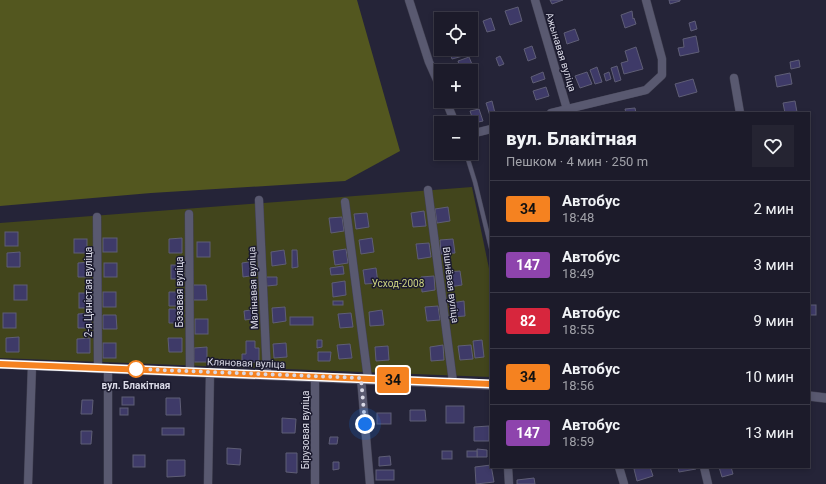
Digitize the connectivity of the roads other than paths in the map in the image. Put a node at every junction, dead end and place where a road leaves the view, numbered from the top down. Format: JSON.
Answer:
{"nodes":[{"id":1,"x":409,"y":0,"type":"edge"},
{"id":2,"x":535,"y":0,"type":"edge"},
{"id":3,"x":646,"y":0,"type":"edge"},
{"id":4,"x":434,"y":73,"type":"edge"},
{"id":5,"x":734,"y":78,"type":"dead end"},
{"id":6,"x":567,"y":111,"type":"edge"},
{"id":7,"x":740,"y":112,"type":"edge"},
{"id":8,"x":490,"y":129,"type":"edge"},
{"id":9,"x":478,"y":132,"type":"edge"},
{"id":10,"x":468,"y":160,"type":"edge"},
{"id":11,"x":428,"y":190,"type":"dead end"},
{"id":12,"x":259,"y":200,"type":"dead end"},
{"id":13,"x":345,"y":202,"type":"dead end"},
{"id":14,"x":189,"y":214,"type":"dead end"},
{"id":15,"x":97,"y":217,"type":"dead end"},
{"id":16,"x":490,"y":244,"type":"edge"},
{"id":17,"x":0,"y":364,"type":"edge"},
{"id":18,"x":32,"y":365,"type":"junction"},
{"id":19,"x":98,"y":367,"type":"junction"},
{"id":20,"x":108,"y":368,"type":"junction"},
{"id":21,"x":190,"y":371,"type":"junction"},
{"id":22,"x":210,"y":372,"type":"junction"},
{"id":23,"x":267,"y":374,"type":"junction"},
{"id":24,"x":315,"y":376,"type":"junction"},
{"id":25,"x":365,"y":379,"type":"junction"},
{"id":26,"x":453,"y":382,"type":"junction"},
{"id":27,"x":490,"y":384,"type":"edge"},
{"id":28,"x":810,"y":396,"type":"edge"},
{"id":29,"x":826,"y":398,"type":"edge"},
{"id":30,"x":508,"y":468,"type":"edge"},
{"id":31,"x":620,"y":468,"type":"edge"},
{"id":32,"x":704,"y":468,"type":"edge"},
{"id":33,"x":28,"y":484,"type":"edge"},
{"id":34,"x":108,"y":484,"type":"edge"},
{"id":35,"x":208,"y":484,"type":"edge"},
{"id":36,"x":315,"y":484,"type":"edge"},
{"id":37,"x":370,"y":484,"type":"edge"},
{"id":38,"x":509,"y":484,"type":"edge"},
{"id":39,"x":624,"y":484,"type":"edge"},
{"id":40,"x":708,"y":484,"type":"edge"}],
"edges":[{"from":1,"to":4,"type":"street"},
{"from":2,"to":6,"type":"street","name":"Ажынавая вуліца"},
{"from":3,"to":6,"type":"street"},
{"from":5,"to":7,"type":"street"},
{"from":8,"to":9,"type":"street"},
{"from":10,"to":16,"type":"lane"},
{"from":11,"to":26,"type":"street","name":"Вішнёвая вуліца"},
{"from":12,"to":23,"type":"street","name":"Малінавая вуліца"},
{"from":13,"to":25,"type":"street"},
{"from":14,"to":21,"type":"street","name":"Бэзавая вуліца"},
{"from":15,"to":19,"type":"street","name":"2-я Цяністая вуліца"},
{"from":17,"to":18,"type":"street","name":"Кляновая вуліца"},
{"from":18,"to":19,"type":"street","name":"Кляновая вуліца"},
{"from":18,"to":33,"type":"street"},
{"from":19,"to":20,"type":"street","name":"Кляновая вуліца"},
{"from":20,"to":21,"type":"street","name":"Кляновая вуліца"},
{"from":20,"to":34,"type":"street"},
{"from":21,"to":22,"type":"street","name":"Кляновая вуліца"},
{"from":22,"to":23,"type":"street","name":"Кляновая вуліца"},
{"from":22,"to":35,"type":"street"},
{"from":23,"to":24,"type":"street","name":"Кляновая вуліца"},
{"from":24,"to":25,"type":"street","name":"Кляновая вуліца"},
{"from":24,"to":36,"type":"street","name":"Бірузовая вуліца"},
{"from":25,"to":26,"type":"street","name":"Кляновая вуліца"},
{"from":25,"to":37,"type":"street"},
{"from":26,"to":27,"type":"street","name":"Кляновая вуліца"},
{"from":28,"to":29,"type":"street"},
{"from":30,"to":38,"type":"street"},
{"from":31,"to":39,"type":"street"},
{"from":32,"to":40,"type":"street"}]}
